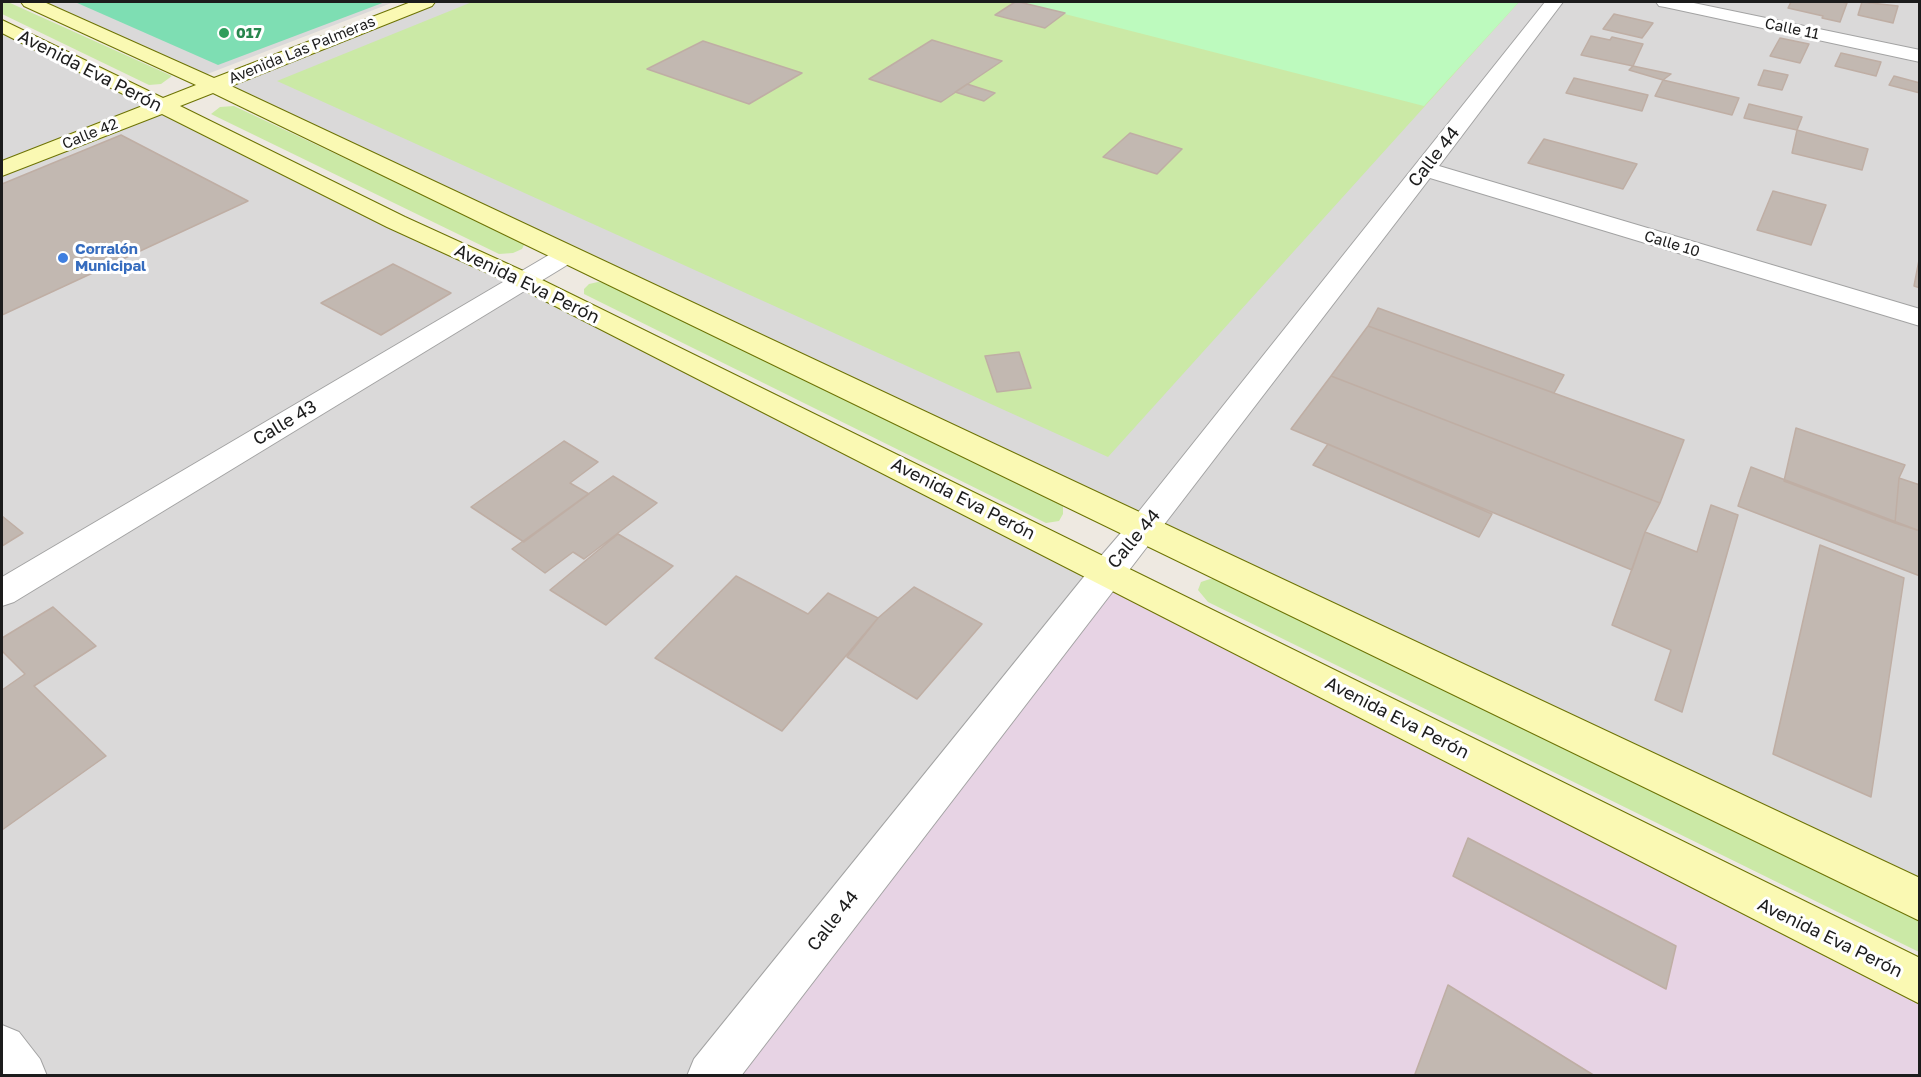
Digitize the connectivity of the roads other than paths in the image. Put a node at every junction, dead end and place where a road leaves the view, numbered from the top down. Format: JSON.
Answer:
{"nodes":[{"id":1,"x":30,"y":2,"type":"edge"},
{"id":2,"x":394,"y":2,"type":"edge"},
{"id":3,"x":426,"y":2,"type":"edge"},
{"id":4,"x":1554,"y":2,"type":"edge"},
{"id":5,"x":1665,"y":2,"type":"edge"},
{"id":6,"x":2,"y":26,"type":"edge"},
{"id":7,"x":1920,"y":56,"type":"edge"},
{"id":8,"x":205,"y":82,"type":"junction"},
{"id":9,"x":153,"y":102,"type":"junction"},
{"id":10,"x":2,"y":154,"type":"edge"},
{"id":11,"x":1425,"y":169,"type":"junction"},
{"id":12,"x":2,"y":170,"type":"edge"},
{"id":13,"x":568,"y":254,"type":"junction"},
{"id":14,"x":523,"y":280,"type":"junction"},
{"id":15,"x":1920,"y":318,"type":"edge"},
{"id":16,"x":1144,"y":529,"type":"junction"},
{"id":17,"x":1107,"y":572,"type":"junction"},
{"id":18,"x":2,"y":593,"type":"edge"},
{"id":19,"x":1920,"y":900,"type":"edge"},
{"id":20,"x":1920,"y":982,"type":"edge"},
{"id":21,"x":2,"y":1049,"type":"edge"},
{"id":22,"x":23,"y":1076,"type":"edge"},
{"id":23,"x":711,"y":1076,"type":"edge"}],
"edges":[{"from":1,"to":8,"type":"main road","name":"Avenida Eva Perón"},
{"from":2,"to":8,"type":"main road","name":"Avenida Las Palmeras"},
{"from":3,"to":8,"type":"main road","name":"Avenida Las Palmeras"},
{"from":4,"to":11,"type":"street","name":"Calle 44"},
{"from":5,"to":7,"type":"street","name":"Calle 11"},
{"from":6,"to":9,"type":"main road","name":"Avenida Eva Perón"},
{"from":8,"to":9,"type":"main road","name":"Calle 42"},
{"from":8,"to":13,"type":"main road","name":"Avenida Eva Perón"},
{"from":9,"to":10,"type":"main road","name":"Calle 42"},
{"from":9,"to":12,"type":"main road","name":"Calle 42"},
{"from":9,"to":14,"type":"main road","name":"Avenida Eva Perón"},
{"from":11,"to":15,"type":"street","name":"Calle 10"},
{"from":11,"to":16,"type":"street","name":"Calle 44"},
{"from":13,"to":14,"type":"street","name":"Calle 43"},
{"from":13,"to":16,"type":"main road","name":"Avenida Eva Perón"},
{"from":14,"to":17,"type":"main road","name":"Avenida Eva Perón"},
{"from":14,"to":18,"type":"street","name":"Calle 43"},
{"from":16,"to":17,"type":"street","name":"Calle 44"},
{"from":16,"to":19,"type":"main road","name":"Avenida Eva Perón"},
{"from":17,"to":20,"type":"main road","name":"Avenida Eva Perón"},
{"from":17,"to":23,"type":"street","name":"Calle 44"},
{"from":21,"to":22,"type":"street"}]}
